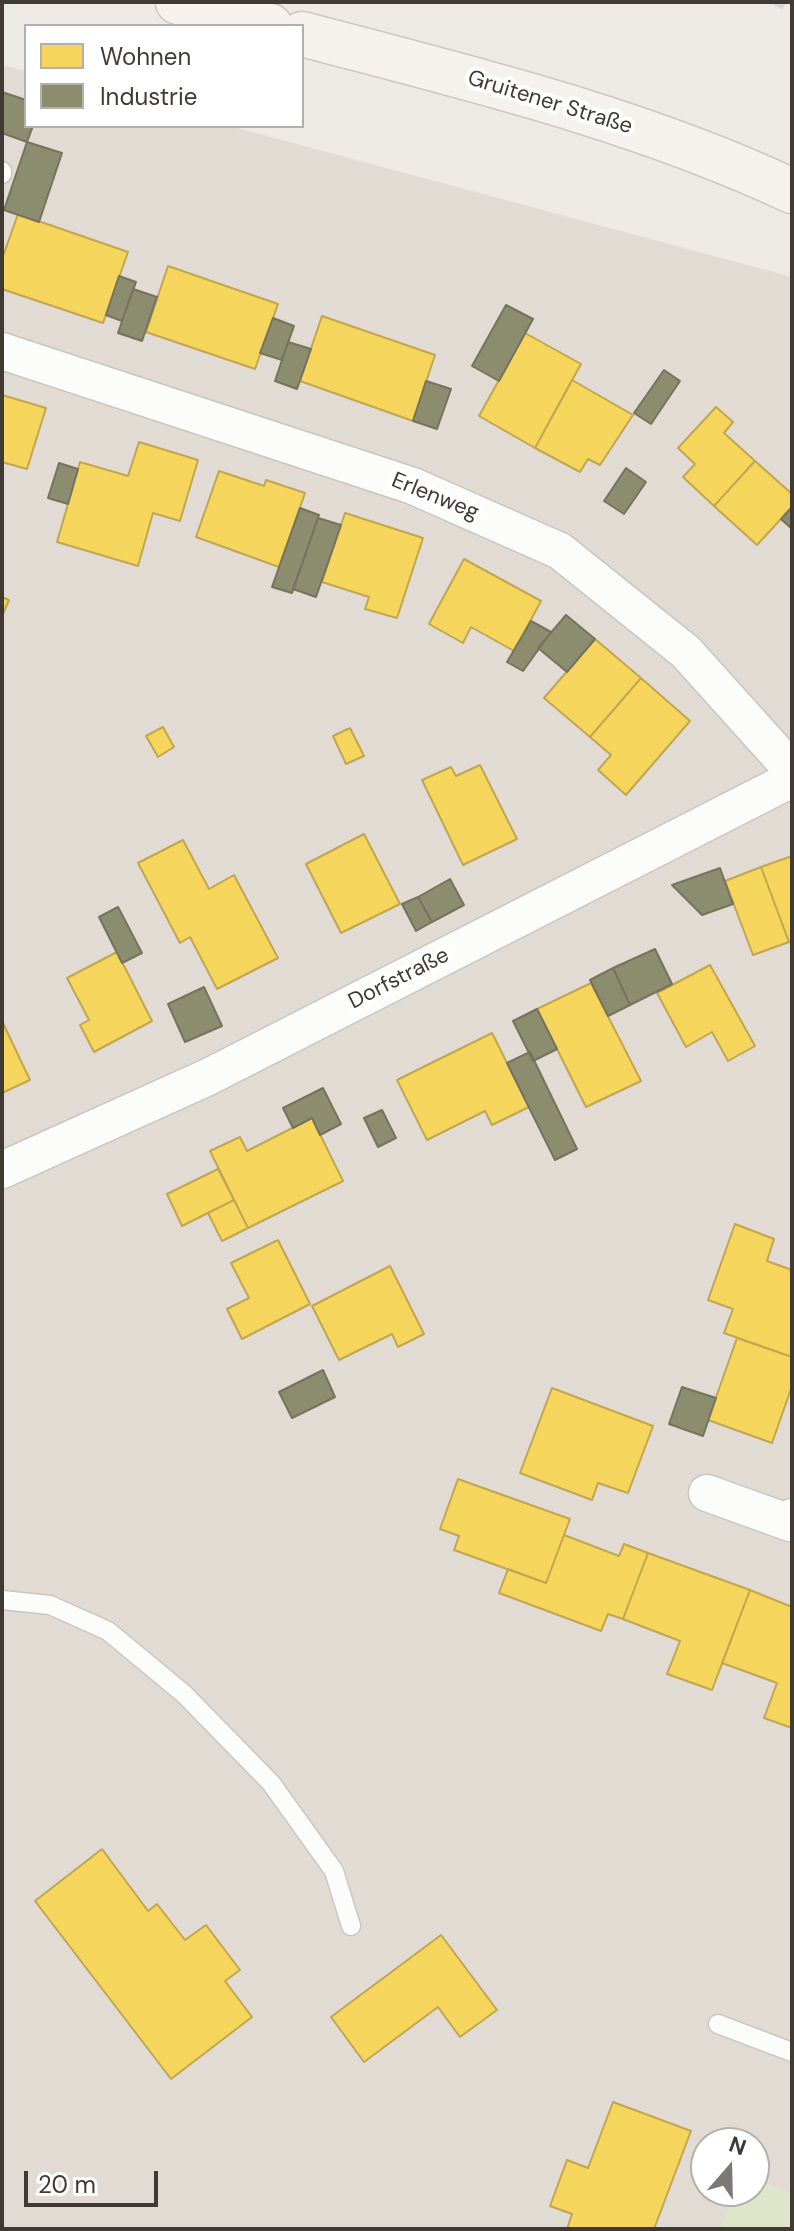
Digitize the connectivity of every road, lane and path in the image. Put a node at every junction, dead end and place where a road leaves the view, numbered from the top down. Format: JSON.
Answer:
{"nodes":[{"id":1,"x":178,"y":2,"type":"edge"},
{"id":2,"x":262,"y":24,"type":"edge"},
{"id":3,"x":304,"y":35,"type":"edge"},
{"id":4,"x":792,"y":191,"type":"edge"},
{"id":5,"x":2,"y":351,"type":"edge"},
{"id":6,"x":792,"y":770,"type":"edge"},
{"id":7,"x":792,"y":779,"type":"edge"},
{"id":8,"x":2,"y":1170,"type":"edge"},
{"id":9,"x":707,"y":1493,"type":"dead end"},
{"id":10,"x":792,"y":1517,"type":"edge"},
{"id":11,"x":2,"y":1600,"type":"edge"},
{"id":12,"x":351,"y":1926,"type":"dead end"},
{"id":13,"x":718,"y":2024,"type":"dead end"},
{"id":14,"x":792,"y":2052,"type":"edge"}],
"edges":[{"from":1,"to":2,"type":"main road"},
{"from":3,"to":4,"type":"main road","name":"Gruitener Straße"},
{"from":5,"to":6,"type":"street","name":"Erlenweg"},
{"from":7,"to":8,"type":"street","name":"Dorfstraße"},
{"from":9,"to":10,"type":"street"},
{"from":11,"to":12,"type":"lane"},
{"from":13,"to":14,"type":"lane"}]}
